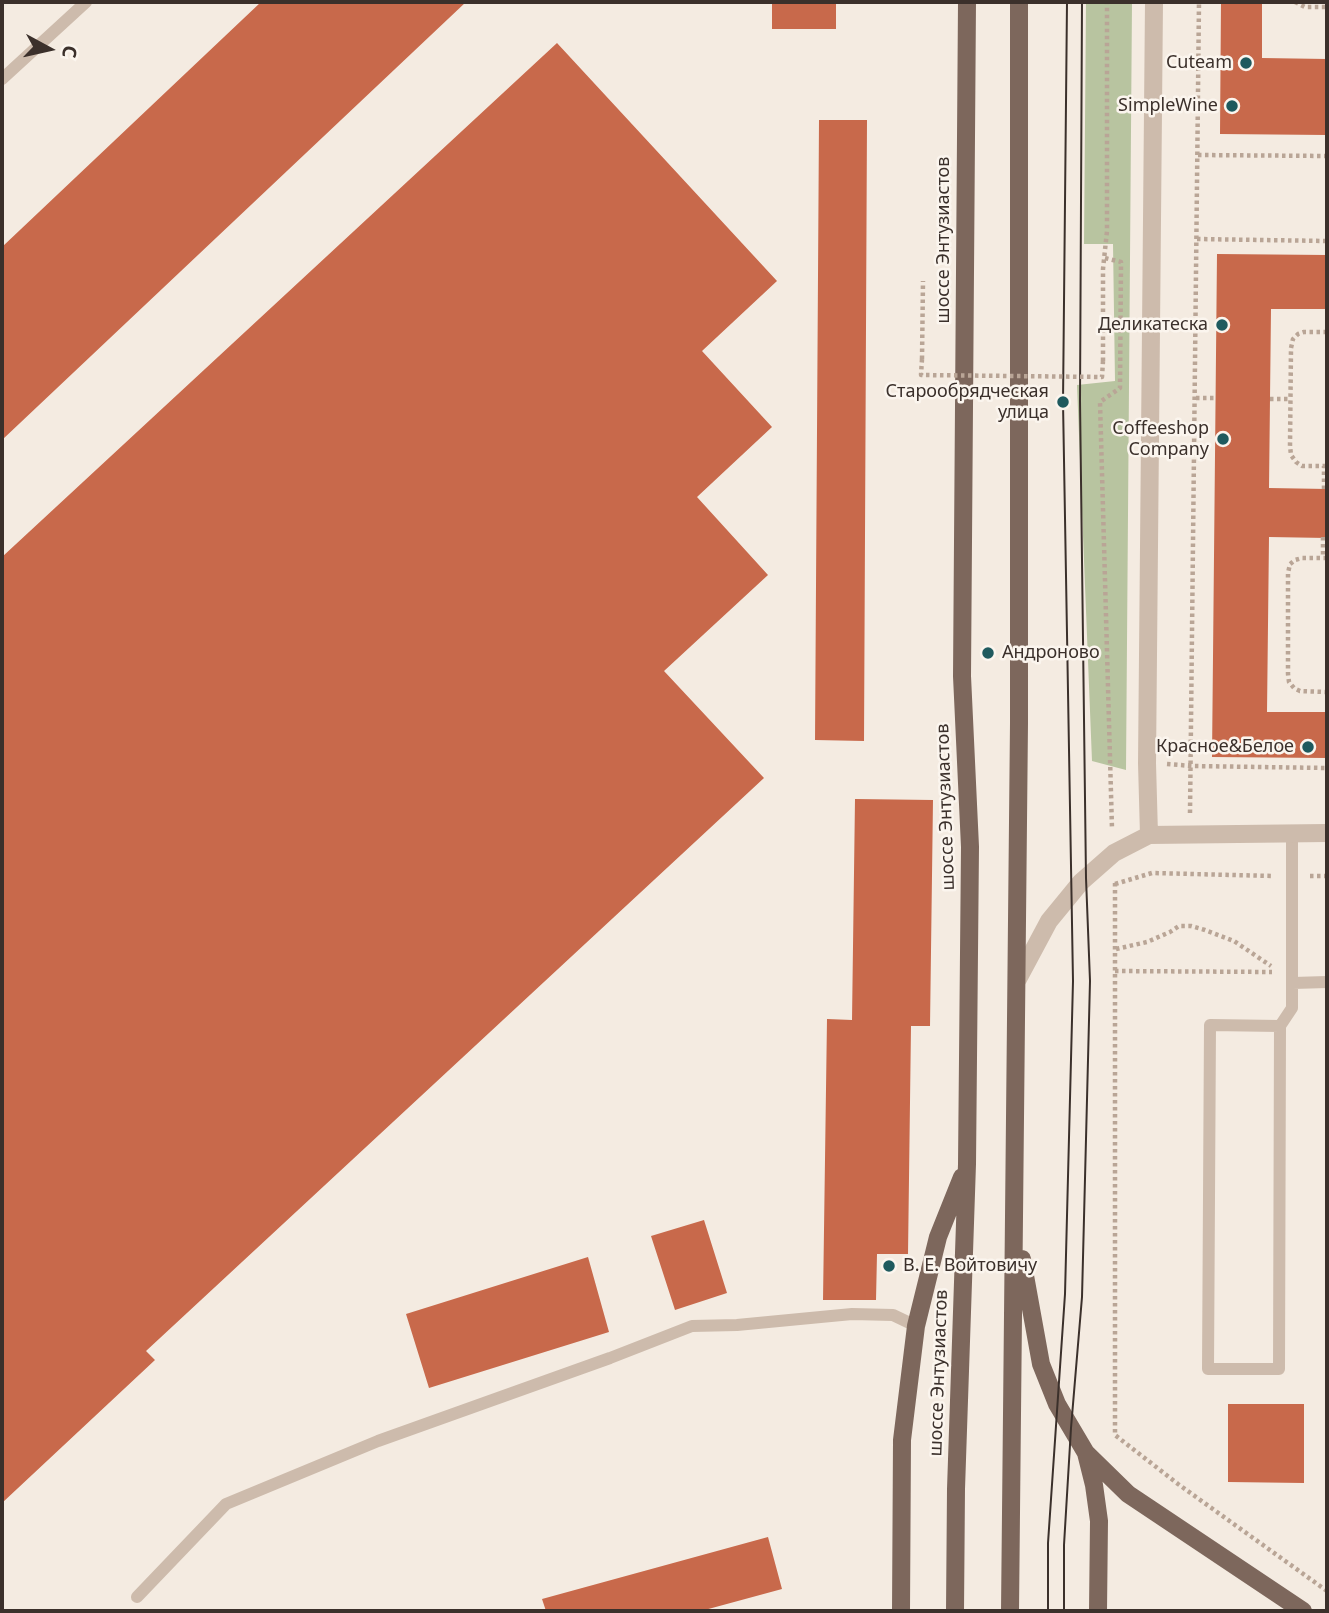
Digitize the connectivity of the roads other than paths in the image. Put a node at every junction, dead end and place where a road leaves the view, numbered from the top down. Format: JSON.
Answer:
{"nodes":[{"id":1,"x":86,"y":2,"type":"edge"},
{"id":2,"x":967,"y":2,"type":"edge"},
{"id":3,"x":1019,"y":2,"type":"edge"},
{"id":4,"x":1154,"y":2,"type":"edge"},
{"id":5,"x":2,"y":79,"type":"edge"},
{"id":6,"x":1327,"y":833,"type":"edge"},
{"id":7,"x":1293,"y":834,"type":"junction"},
{"id":8,"x":1149,"y":835,"type":"junction"},
{"id":9,"x":1018,"y":979,"type":"junction"},
{"id":10,"x":1327,"y":982,"type":"edge"},
{"id":11,"x":1293,"y":983,"type":"junction"},
{"id":12,"x":1280,"y":1026,"type":"junction"},
{"id":13,"x":967,"y":1164,"type":"junction"},
{"id":14,"x":1014,"y":1210,"type":"junction"},
{"id":15,"x":916,"y":1326,"type":"junction"},
{"id":16,"x":1086,"y":1452,"type":"junction"},
{"id":17,"x":137,"y":1597,"type":"dead end"},
{"id":18,"x":901,"y":1611,"type":"edge"},
{"id":19,"x":955,"y":1611,"type":"edge"},
{"id":20,"x":1010,"y":1611,"type":"edge"},
{"id":21,"x":1098,"y":1611,"type":"edge"},
{"id":22,"x":1303,"y":1611,"type":"edge"}],
"edges":[{"from":1,"to":5,"type":"lane"},
{"from":2,"to":13,"type":"main road","name":"шоссе Энтузиастов"},
{"from":3,"to":9,"type":"main road"},
{"from":4,"to":8,"type":"street"},
{"from":6,"to":7,"type":"street"},
{"from":7,"to":8,"type":"street"},
{"from":7,"to":11,"type":"lane"},
{"from":8,"to":9,"type":"street"},
{"from":9,"to":14,"type":"main road"},
{"from":10,"to":11,"type":"lane"},
{"from":11,"to":12,"type":"lane"},
{"from":12,"to":12,"type":"lane"},
{"from":13,"to":15,"type":"main road"},
{"from":13,"to":19,"type":"main road","name":"шоссе Энтузиастов"},
{"from":14,"to":16,"type":"main road"},
{"from":14,"to":20,"type":"main road"},
{"from":15,"to":17,"type":"lane"},
{"from":15,"to":18,"type":"main road"},
{"from":16,"to":21,"type":"main road"},
{"from":16,"to":22,"type":"main road"}]}
